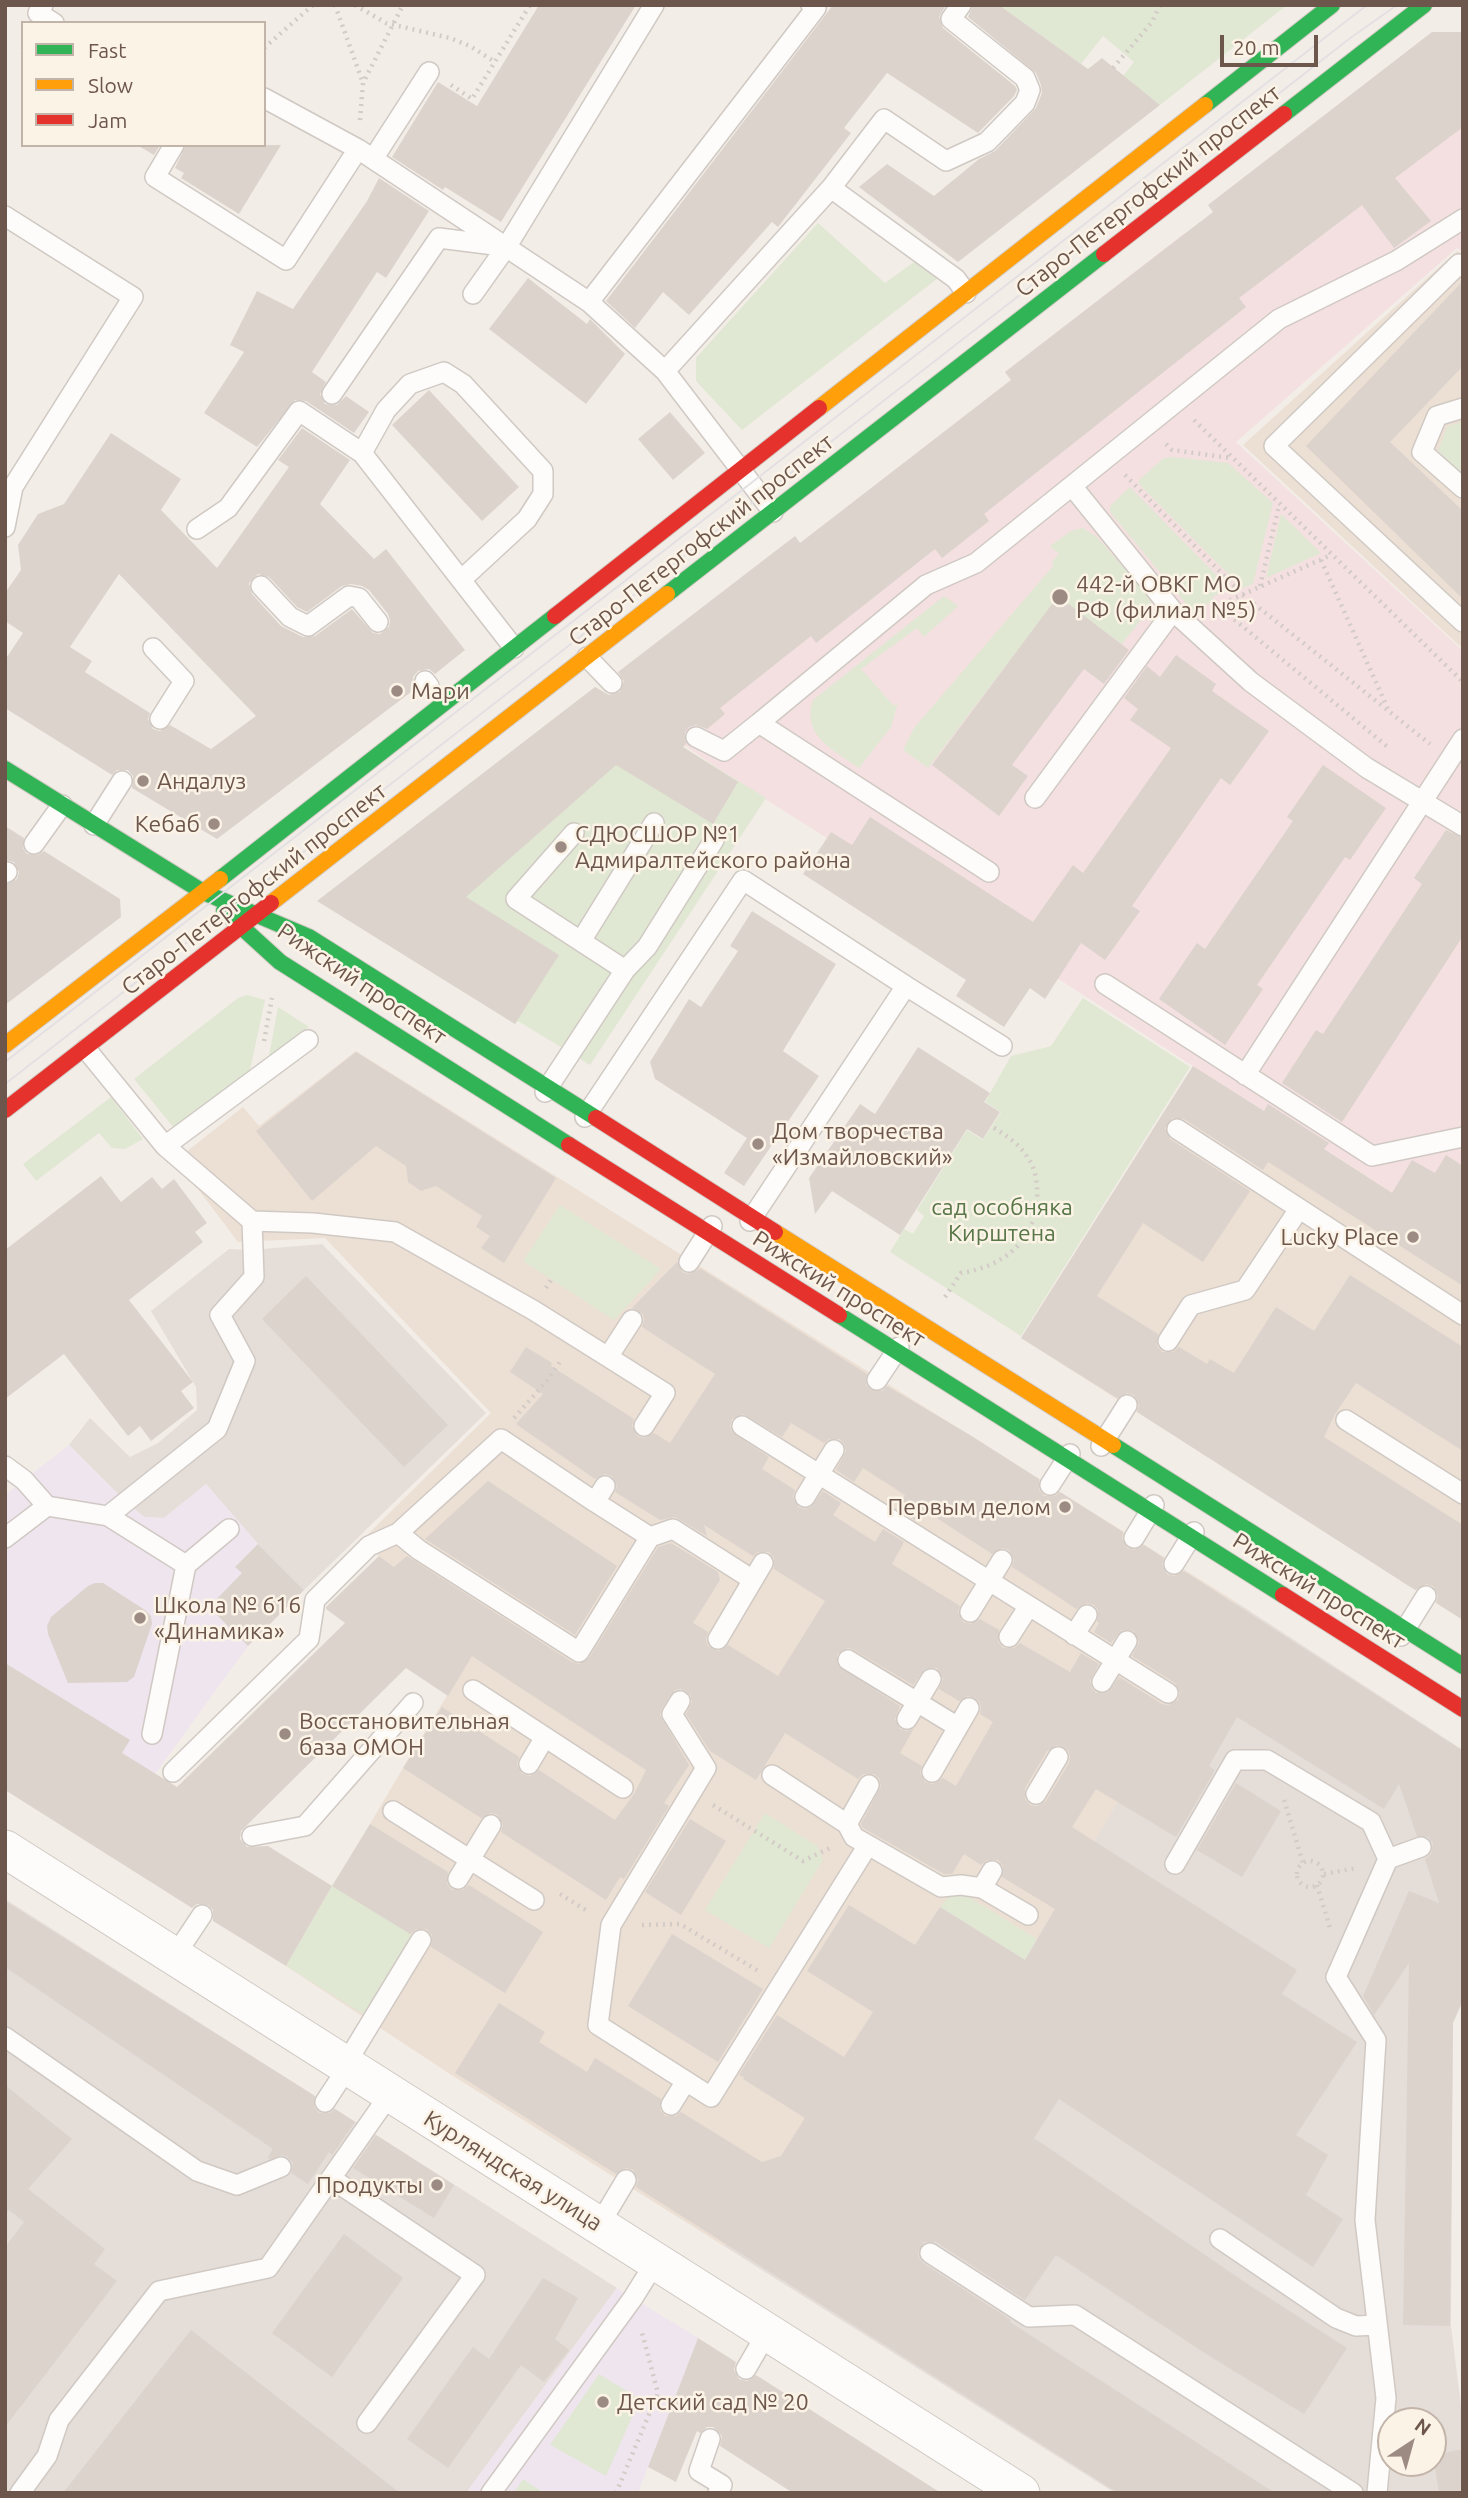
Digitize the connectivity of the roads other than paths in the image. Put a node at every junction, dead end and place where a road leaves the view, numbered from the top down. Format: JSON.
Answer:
{"nodes":[{"id":1,"x":43,"y":5,"type":"edge"},
{"id":2,"x":654,"y":5,"type":"edge"},
{"id":3,"x":961,"y":5,"type":"edge"},
{"id":4,"x":1332,"y":5,"type":"edge"},
{"id":5,"x":1424,"y":5,"type":"edge"},
{"id":6,"x":815,"y":6,"type":"edge"},
{"id":7,"x":51,"y":21,"type":"edge"},
{"id":8,"x":429,"y":72,"type":"dead end"},
{"id":9,"x":266,"y":99,"type":"edge"},
{"id":10,"x":173,"y":147,"type":"edge"},
{"id":11,"x":365,"y":154,"type":"junction"},
{"id":12,"x":831,"y":188,"type":"junction"},
{"id":13,"x":5,"y":216,"type":"edge"},
{"id":14,"x":1463,"y":219,"type":"edge"},
{"id":15,"x":507,"y":246,"type":"junction"},
{"id":16,"x":1463,"y":267,"type":"edge"},
{"id":17,"x":966,"y":293,"type":"junction"},
{"id":18,"x":474,"y":294,"type":"dead end"},
{"id":19,"x":589,"y":302,"type":"junction"},
{"id":20,"x":664,"y":371,"type":"junction"},
{"id":21,"x":332,"y":394,"type":"dead end"},
{"id":22,"x":1463,"y":408,"type":"edge"},
{"id":23,"x":362,"y":453,"type":"junction"},
{"id":24,"x":740,"y":471,"type":"junction"},
{"id":25,"x":9,"y":484,"type":"edge"},
{"id":26,"x":1072,"y":486,"type":"junction"},
{"id":27,"x":1463,"y":488,"type":"edge"},
{"id":28,"x":772,"y":513,"type":"junction"},
{"id":29,"x":5,"y":527,"type":"edge"},
{"id":30,"x":197,"y":529,"type":"dead end"},
{"id":31,"x":461,"y":580,"type":"junction"},
{"id":32,"x":261,"y":586,"type":"dead end"},
{"id":33,"x":1178,"y":616,"type":"junction"},
{"id":34,"x":378,"y":622,"type":"dead end"},
{"id":35,"x":1463,"y":622,"type":"edge"},
{"id":36,"x":153,"y":648,"type":"dead end"},
{"id":37,"x":514,"y":648,"type":"junction"},
{"id":38,"x":587,"y":657,"type":"junction"},
{"id":39,"x":612,"y":683,"type":"dead end"},
{"id":40,"x":160,"y":719,"type":"dead end"},
{"id":41,"x":759,"y":723,"type":"junction"},
{"id":42,"x":696,"y":737,"type":"dead end"},
{"id":43,"x":1463,"y":739,"type":"edge"},
{"id":44,"x":5,"y":769,"type":"edge"},
{"id":45,"x":121,"y":781,"type":"dead end"},
{"id":46,"x":1035,"y":799,"type":"dead end"},
{"id":47,"x":1423,"y":801,"type":"junction"},
{"id":48,"x":62,"y":805,"type":"junction"},
{"id":49,"x":653,"y":823,"type":"dead end"},
{"id":50,"x":94,"y":825,"type":"junction"},
{"id":51,"x":1463,"y":826,"type":"edge"},
{"id":52,"x":574,"y":832,"type":"dead end"},
{"id":53,"x":714,"y":841,"type":"dead end"},
{"id":54,"x":34,"y":844,"type":"dead end"},
{"id":55,"x":989,"y":872,"type":"dead end"},
{"id":56,"x":203,"y":892,"type":"junction"},
{"id":57,"x":255,"y":915,"type":"junction"},
{"id":58,"x":241,"y":926,"type":"junction"},
{"id":59,"x":581,"y":941,"type":"junction"},
{"id":60,"x":625,"y":970,"type":"junction"},
{"id":61,"x":1105,"y":984,"type":"dead end"},
{"id":62,"x":906,"y":986,"type":"junction"},
{"id":63,"x":308,"y":1040,"type":"dead end"},
{"id":64,"x":5,"y":1045,"type":"edge"},
{"id":65,"x":1002,"y":1046,"type":"dead end"},
{"id":66,"x":86,"y":1049,"type":"junction"},
{"id":67,"x":1245,"y":1074,"type":"junction"},
{"id":68,"x":548,"y":1088,"type":"junction"},
{"id":69,"x":5,"y":1111,"type":"edge"},
{"id":70,"x":588,"y":1113,"type":"junction"},
{"id":71,"x":528,"y":1119,"type":"junction"},
{"id":72,"x":1177,"y":1129,"type":"dead end"},
{"id":73,"x":1463,"y":1137,"type":"edge"},
{"id":74,"x":568,"y":1144,"type":"junction"},
{"id":75,"x":165,"y":1146,"type":"junction"},
{"id":76,"x":728,"y":1202,"type":"junction"},
{"id":77,"x":1298,"y":1209,"type":"junction"},
{"id":78,"x":752,"y":1217,"type":"junction"},
{"id":79,"x":252,"y":1221,"type":"junction"},
{"id":80,"x":708,"y":1233,"type":"junction"},
{"id":81,"x":733,"y":1249,"type":"junction"},
{"id":82,"x":690,"y":1262,"type":"dead end"},
{"id":83,"x":1463,"y":1315,"type":"edge"},
{"id":84,"x":632,"y":1320,"type":"dead end"},
{"id":85,"x":916,"y":1320,"type":"junction"},
{"id":86,"x":1168,"y":1340,"type":"dead end"},
{"id":87,"x":896,"y":1352,"type":"junction"},
{"id":88,"x":608,"y":1357,"type":"junction"},
{"id":89,"x":877,"y":1380,"type":"dead end"},
{"id":90,"x":1127,"y":1405,"type":"dead end"},
{"id":91,"x":1346,"y":1420,"type":"dead end"},
{"id":92,"x":644,"y":1426,"type":"dead end"},
{"id":93,"x":742,"y":1426,"type":"dead end"},
{"id":94,"x":1087,"y":1428,"type":"junction"},
{"id":95,"x":1105,"y":1440,"type":"junction"},
{"id":96,"x":834,"y":1450,"type":"dead end"},
{"id":97,"x":1066,"y":1459,"type":"junction"},
{"id":98,"x":5,"y":1466,"type":"edge"},
{"id":99,"x":1085,"y":1471,"type":"junction"},
{"id":100,"x":818,"y":1475,"type":"junction"},
{"id":101,"x":1170,"y":1480,"type":"junction"},
{"id":102,"x":1050,"y":1485,"type":"dead end"},
{"id":103,"x":1463,"y":1494,"type":"edge"},
{"id":104,"x":805,"y":1497,"type":"dead end"},
{"id":105,"x":47,"y":1506,"type":"junction"},
{"id":106,"x":1210,"y":1506,"type":"junction"},
{"id":107,"x":1150,"y":1512,"type":"junction"},
{"id":108,"x":108,"y":1516,"type":"junction"},
{"id":109,"x":229,"y":1529,"type":"dead end"},
{"id":110,"x":398,"y":1533,"type":"junction"},
{"id":111,"x":650,"y":1537,"type":"junction"},
{"id":112,"x":1191,"y":1537,"type":"junction"},
{"id":113,"x":5,"y":1538,"type":"edge"},
{"id":114,"x":1134,"y":1538,"type":"dead end"},
{"id":115,"x":1002,"y":1560,"type":"dead end"},
{"id":116,"x":1174,"y":1564,"type":"dead end"},
{"id":117,"x":186,"y":1565,"type":"junction"},
{"id":118,"x":989,"y":1581,"type":"junction"},
{"id":119,"x":1426,"y":1596,"type":"dead end"},
{"id":120,"x":1028,"y":1606,"type":"junction"},
{"id":121,"x":970,"y":1612,"type":"dead end"},
{"id":122,"x":1087,"y":1615,"type":"dead end"},
{"id":123,"x":1405,"y":1629,"type":"junction"},
{"id":124,"x":1074,"y":1635,"type":"junction"},
{"id":125,"x":1010,"y":1637,"type":"dead end"},
{"id":126,"x":718,"y":1639,"type":"dead end"},
{"id":127,"x":1127,"y":1641,"type":"dead end"},
{"id":128,"x":848,"y":1660,"type":"dead end"},
{"id":129,"x":1115,"y":1660,"type":"junction"},
{"id":130,"x":1386,"y":1661,"type":"junction"},
{"id":131,"x":1463,"y":1666,"type":"edge"},
{"id":132,"x":931,"y":1679,"type":"dead end"},
{"id":133,"x":1102,"y":1682,"type":"dead end"},
{"id":134,"x":472,"y":1690,"type":"dead end"},
{"id":135,"x":1168,"y":1693,"type":"dead end"},
{"id":136,"x":680,"y":1701,"type":"dead end"},
{"id":137,"x":414,"y":1703,"type":"dead end"},
{"id":138,"x":969,"y":1708,"type":"dead end"},
{"id":139,"x":1463,"y":1709,"type":"edge"},
{"id":140,"x":912,"y":1711,"type":"junction"},
{"id":141,"x":958,"y":1727,"type":"junction"},
{"id":142,"x":152,"y":1734,"type":"dead end"},
{"id":143,"x":545,"y":1737,"type":"junction"},
{"id":144,"x":1058,"y":1757,"type":"dead end"},
{"id":145,"x":529,"y":1764,"type":"dead end"},
{"id":146,"x":173,"y":1772,"type":"dead end"},
{"id":147,"x":932,"y":1772,"type":"dead end"},
{"id":148,"x":772,"y":1776,"type":"dead end"},
{"id":149,"x":869,"y":1785,"type":"dead end"},
{"id":150,"x":623,"y":1788,"type":"dead end"},
{"id":151,"x":1036,"y":1794,"type":"dead end"},
{"id":152,"x":393,"y":1811,"type":"dead end"},
{"id":153,"x":491,"y":1825,"type":"dead end"},
{"id":154,"x":252,"y":1836,"type":"dead end"},
{"id":155,"x":869,"y":1841,"type":"junction"},
{"id":156,"x":1421,"y":1847,"type":"dead end"},
{"id":157,"x":5,"y":1849,"type":"edge"},
{"id":158,"x":470,"y":1859,"type":"junction"},
{"id":159,"x":1388,"y":1859,"type":"junction"},
{"id":160,"x":1175,"y":1864,"type":"dead end"},
{"id":161,"x":458,"y":1879,"type":"dead end"},
{"id":162,"x":534,"y":1900,"type":"road end"},
{"id":163,"x":202,"y":1914,"type":"dead end"},
{"id":164,"x":1028,"y":1914,"type":"dead end"},
{"id":165,"x":421,"y":1940,"type":"dead end"},
{"id":166,"x":174,"y":1957,"type":"junction"},
{"id":167,"x":5,"y":2037,"type":"edge"},
{"id":168,"x":346,"y":2066,"type":"junction"},
{"id":169,"x":685,"y":2081,"type":"junction"},
{"id":170,"x":390,"y":2094,"type":"junction"},
{"id":171,"x":325,"y":2102,"type":"dead end"},
{"id":172,"x":671,"y":2105,"type":"dead end"},
{"id":173,"x":281,"y":2167,"type":"dead end"},
{"id":174,"x":332,"y":2179,"type":"junction"},
{"id":175,"x":626,"y":2180,"type":"dead end"},
{"id":176,"x":599,"y":2224,"type":"junction"},
{"id":177,"x":1220,"y":2239,"type":"dead end"},
{"id":178,"x":930,"y":2253,"type":"dead end"},
{"id":179,"x":656,"y":2260,"type":"junction"},
{"id":180,"x":1377,"y":2325,"type":"junction"},
{"id":181,"x":768,"y":2331,"type":"junction"},
{"id":182,"x":746,"y":2369,"type":"dead end"},
{"id":183,"x":367,"y":2423,"type":"dead end"},
{"id":184,"x":710,"y":2440,"type":"dead end"},
{"id":185,"x":724,"y":2490,"type":"edge"},
{"id":186,"x":1018,"y":2492,"type":"edge"},
{"id":187,"x":20,"y":2493,"type":"edge"},
{"id":188,"x":491,"y":2493,"type":"edge"},
{"id":189,"x":1353,"y":2493,"type":"edge"},
{"id":190,"x":1377,"y":2493,"type":"edge"}],
"edges":[{"from":1,"to":7,"type":"lane"},
{"from":2,"to":15,"type":"lane"},
{"from":3,"to":12,"type":"lane"},
{"from":4,"to":17,"type":"main road","name":"Старо-Петергофский проспект"},
{"from":5,"to":28,"type":"main road","name":"Старо-Петергофский проспект"},
{"from":6,"to":19,"type":"lane"},
{"from":8,"to":11,"type":"lane"},
{"from":9,"to":11,"type":"lane"},
{"from":10,"to":11,"type":"lane"},
{"from":11,"to":15,"type":"lane"},
{"from":12,"to":17,"type":"lane"},
{"from":12,"to":20,"type":"lane"},
{"from":13,"to":25,"type":"lane"},
{"from":14,"to":26,"type":"lane"},
{"from":15,"to":18,"type":"lane"},
{"from":15,"to":19,"type":"lane"},
{"from":15,"to":21,"type":"lane"},
{"from":16,"to":35,"type":"lane"},
{"from":17,"to":24,"type":"main road","name":"Старо-Петергофский проспект"},
{"from":19,"to":20,"type":"lane"},
{"from":20,"to":24,"type":"lane"},
{"from":22,"to":27,"type":"lane"},
{"from":23,"to":30,"type":"lane"},
{"from":23,"to":31,"type":"lane"},
{"from":23,"to":31,"type":"lane"},
{"from":24,"to":28,"type":"lane"},
{"from":24,"to":37,"type":"main road","name":"Старо-Петергофский проспект"},
{"from":25,"to":29,"type":"lane"},
{"from":26,"to":33,"type":"lane"},
{"from":26,"to":41,"type":"lane"},
{"from":28,"to":38,"type":"main road","name":"Старо-Петергофский проспект"},
{"from":31,"to":37,"type":"lane"},
{"from":32,"to":34,"type":"lane"},
{"from":33,"to":46,"type":"lane"},
{"from":33,"to":47,"type":"lane"},
{"from":36,"to":40,"type":"lane"},
{"from":37,"to":56,"type":"main road","name":"Старо-Петергофский проспект"},
{"from":38,"to":39,"type":"lane"},
{"from":38,"to":57,"type":"main road","name":"Старо-Петергофский проспект"},
{"from":41,"to":42,"type":"lane"},
{"from":41,"to":55,"type":"lane"},
{"from":43,"to":47,"type":"lane"},
{"from":44,"to":48,"type":"main road","name":"Рижский проспект"},
{"from":45,"to":50,"type":"lane"},
{"from":47,"to":51,"type":"lane"},
{"from":47,"to":67,"type":"lane"},
{"from":48,"to":50,"type":"main road","name":"Рижский проспект"},
{"from":48,"to":54,"type":"lane"},
{"from":49,"to":59,"type":"lane"},
{"from":50,"to":56,"type":"main road","name":"Рижский проспект"},
{"from":52,"to":59,"type":"lane"},
{"from":53,"to":60,"type":"lane"},
{"from":56,"to":57,"type":"main road","name":"Рижский проспект"},
{"from":56,"to":58,"type":"main road","name":"Рижский проспект"},
{"from":56,"to":64,"type":"main road","name":"Старо-Петергофский проспект"},
{"from":57,"to":58,"type":"main road","name":"Старо-Петергофский проспект"},
{"from":57,"to":68,"type":"main road","name":"Рижский проспект"},
{"from":58,"to":66,"type":"main road","name":"Старо-Петергофский проспект"},
{"from":58,"to":71,"type":"main road","name":"Рижский проспект"},
{"from":59,"to":60,"type":"lane"},
{"from":60,"to":68,"type":"lane"},
{"from":61,"to":67,"type":"lane"},
{"from":62,"to":65,"type":"lane"},
{"from":62,"to":70,"type":"lane"},
{"from":62,"to":78,"type":"lane"},
{"from":63,"to":75,"type":"lane"},
{"from":66,"to":69,"type":"main road","name":"Старо-Петергофский проспект"},
{"from":66,"to":75,"type":"lane"},
{"from":67,"to":73,"type":"lane"},
{"from":68,"to":70,"type":"main road","name":"Рижский проспект"},
{"from":68,"to":71,"type":"lane"},
{"from":70,"to":74,"type":"lane"},
{"from":70,"to":76,"type":"main road","name":"Рижский проспект"},
{"from":71,"to":74,"type":"main road","name":"Рижский проспект"},
{"from":72,"to":77,"type":"lane"},
{"from":74,"to":80,"type":"main road","name":"Рижский проспект"},
{"from":75,"to":79,"type":"lane"},
{"from":76,"to":78,"type":"main road","name":"Рижский проспект"},
{"from":76,"to":80,"type":"lane"},
{"from":77,"to":83,"type":"lane"},
{"from":77,"to":86,"type":"lane"},
{"from":78,"to":81,"type":"lane"},
{"from":78,"to":85,"type":"main road","name":"Рижский проспект"},
{"from":79,"to":88,"type":"lane"},
{"from":79,"to":108,"type":"lane"},
{"from":80,"to":81,"type":"main road","name":"Рижский проспект"},
{"from":80,"to":82,"type":"lane"},
{"from":81,"to":87,"type":"main road","name":"Рижский проспект"},
{"from":84,"to":88,"type":"lane"},
{"from":85,"to":87,"type":"lane"},
{"from":85,"to":94,"type":"main road","name":"Рижский проспект"},
{"from":87,"to":89,"type":"lane"},
{"from":87,"to":97,"type":"main road","name":"Рижский проспект"},
{"from":88,"to":92,"type":"lane"},
{"from":90,"to":95,"type":"lane"},
{"from":91,"to":103,"type":"lane"},
{"from":93,"to":100,"type":"lane"},
{"from":94,"to":95,"type":"main road","name":"Рижский проспект"},
{"from":94,"to":97,"type":"lane"},
{"from":95,"to":99,"type":"lane"},
{"from":95,"to":101,"type":"main road","name":"Рижский проспект"},
{"from":96,"to":100,"type":"lane"},
{"from":97,"to":99,"type":"main road","name":"Рижский проспект"},
{"from":97,"to":102,"type":"lane"},
{"from":98,"to":105,"type":"lane"},
{"from":99,"to":107,"type":"main road","name":"Рижский проспект"},
{"from":100,"to":104,"type":"lane"},
{"from":100,"to":118,"type":"lane"},
{"from":101,"to":106,"type":"main road","name":"Рижский проспект"},
{"from":101,"to":107,"type":"lane"},
{"from":105,"to":108,"type":"lane"},
{"from":105,"to":113,"type":"lane"},
{"from":106,"to":112,"type":"lane"},
{"from":106,"to":123,"type":"main road","name":"Рижский проспект"},
{"from":107,"to":112,"type":"main road","name":"Рижский проспект"},
{"from":107,"to":114,"type":"lane"},
{"from":108,"to":117,"type":"lane"},
{"from":109,"to":117,"type":"lane"},
{"from":110,"to":111,"type":"lane"},
{"from":110,"to":111,"type":"lane"},
{"from":110,"to":146,"type":"lane"},
{"from":111,"to":126,"type":"lane"},
{"from":112,"to":116,"type":"lane"},
{"from":112,"to":130,"type":"main road","name":"Рижский проспект"},
{"from":115,"to":118,"type":"lane"},
{"from":117,"to":142,"type":"lane"},
{"from":118,"to":120,"type":"lane"},
{"from":118,"to":121,"type":"lane"},
{"from":119,"to":123,"type":"lane"},
{"from":120,"to":124,"type":"lane"},
{"from":120,"to":125,"type":"lane"},
{"from":122,"to":124,"type":"lane"},
{"from":123,"to":130,"type":"lane"},
{"from":123,"to":131,"type":"main road","name":"Рижский проспект"},
{"from":124,"to":129,"type":"lane"},
{"from":127,"to":129,"type":"lane"},
{"from":128,"to":140,"type":"lane"},
{"from":129,"to":133,"type":"lane"},
{"from":129,"to":135,"type":"lane"},
{"from":130,"to":139,"type":"main road","name":"Рижский проспект"},
{"from":132,"to":140,"type":"lane"},
{"from":134,"to":143,"type":"lane"},
{"from":136,"to":169,"type":"lane"},
{"from":137,"to":154,"type":"lane"},
{"from":138,"to":141,"type":"lane"},
{"from":140,"to":141,"type":"lane"},
{"from":141,"to":147,"type":"lane"},
{"from":143,"to":145,"type":"lane"},
{"from":143,"to":150,"type":"lane"},
{"from":144,"to":151,"type":"lane"},
{"from":148,"to":155,"type":"lane"},
{"from":149,"to":155,"type":"lane"},
{"from":152,"to":158,"type":"lane"},
{"from":153,"to":158,"type":"lane"},
{"from":155,"to":164,"type":"lane"},
{"from":155,"to":169,"type":"lane"},
{"from":156,"to":159,"type":"lane"},
{"from":157,"to":166,"type":"street","name":"Курляндская улица"},
{"from":158,"to":161,"type":"lane"},
{"from":158,"to":162,"type":"lane"},
{"from":159,"to":160,"type":"lane"},
{"from":159,"to":180,"type":"lane"},
{"from":163,"to":166,"type":"lane"},
{"from":165,"to":168,"type":"lane"},
{"from":166,"to":168,"type":"street","name":"Курляндская улица"},
{"from":167,"to":173,"type":"lane"},
{"from":168,"to":170,"type":"street","name":"Курляндская улица"},
{"from":168,"to":171,"type":"lane"},
{"from":169,"to":172,"type":"lane"},
{"from":170,"to":174,"type":"lane"},
{"from":170,"to":176,"type":"street","name":"Курляндская улица"},
{"from":174,"to":183,"type":"lane"},
{"from":174,"to":187,"type":"lane"},
{"from":175,"to":176,"type":"lane"},
{"from":176,"to":179,"type":"street","name":"Курляндская улица"},
{"from":177,"to":180,"type":"lane"},
{"from":178,"to":189,"type":"lane"},
{"from":179,"to":181,"type":"street","name":"Курляндская улица"},
{"from":179,"to":188,"type":"lane"},
{"from":180,"to":190,"type":"lane"},
{"from":181,"to":182,"type":"lane"},
{"from":181,"to":186,"type":"street","name":"Курляндская улица"},
{"from":184,"to":185,"type":"lane"}]}
